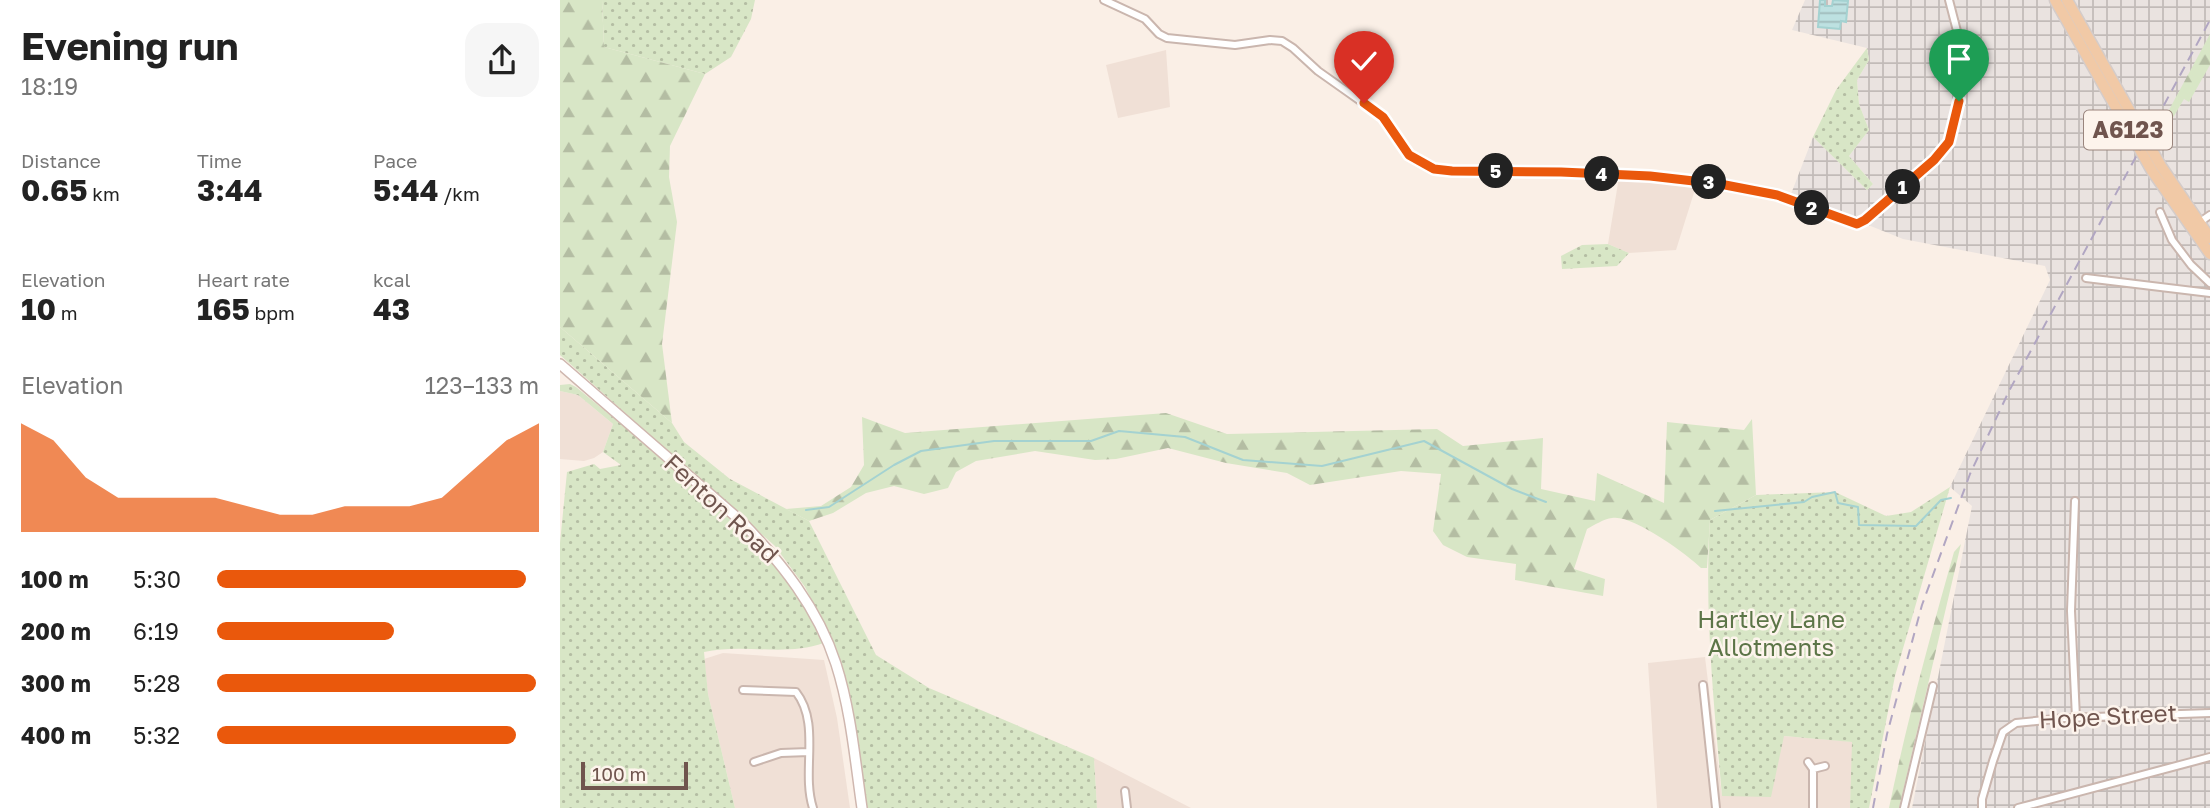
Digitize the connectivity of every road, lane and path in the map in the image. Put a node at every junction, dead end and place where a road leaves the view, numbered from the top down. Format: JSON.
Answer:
{"nodes":[{"id":1,"x":1104,"y":0,"type":"edge"},
{"id":2,"x":1949,"y":0,"type":"edge"},
{"id":3,"x":2055,"y":0,"type":"edge"},
{"id":4,"x":2067,"y":0,"type":"edge"},
{"id":5,"x":2160,"y":212,"type":"dead end"},
{"id":6,"x":2210,"y":215,"type":"edge"},
{"id":7,"x":2195,"y":225,"type":"junction"},
{"id":8,"x":2210,"y":238,"type":"edge"},
{"id":9,"x":2210,"y":254,"type":"edge"},
{"id":10,"x":2086,"y":278,"type":"dead end"},
{"id":11,"x":2210,"y":283,"type":"edge"},
{"id":12,"x":2210,"y":293,"type":"edge"},
{"id":13,"x":562,"y":370,"type":"edge"},
{"id":14,"x":2075,"y":501,"type":"dead end"},
{"id":15,"x":801,"y":685,"type":"dead end"},
{"id":16,"x":1703,"y":685,"type":"dead end"},
{"id":17,"x":1933,"y":687,"type":"dead end"},
{"id":18,"x":743,"y":690,"type":"dead end"},
{"id":19,"x":796,"y":692,"type":"junction"},
{"id":20,"x":2210,"y":713,"type":"edge"},
{"id":21,"x":2076,"y":718,"type":"junction"},
{"id":22,"x":762,"y":750,"type":"dead end"},
{"id":23,"x":809,"y":752,"type":"junction"},
{"id":24,"x":2210,"y":757,"type":"edge"},
{"id":25,"x":765,"y":759,"type":"junction"},
{"id":26,"x":754,"y":762,"type":"dead end"},
{"id":27,"x":1808,"y":762,"type":"dead end"},
{"id":28,"x":1825,"y":766,"type":"dead end"},
{"id":29,"x":1813,"y":769,"type":"junction"},
{"id":30,"x":1125,"y":791,"type":"dead end"},
{"id":31,"x":813,"y":808,"type":"edge"},
{"id":32,"x":862,"y":808,"type":"edge"},
{"id":33,"x":1127,"y":808,"type":"edge"},
{"id":34,"x":1716,"y":808,"type":"edge"},
{"id":35,"x":1813,"y":808,"type":"edge"},
{"id":36,"x":1904,"y":808,"type":"edge"},
{"id":37,"x":1982,"y":808,"type":"edge"},
{"id":38,"x":2018,"y":808,"type":"edge"}],
"edges":[{"from":1,"to":2,"type":"street"},
{"from":3,"to":7,"type":"main road","number":"A6123"},
{"from":4,"to":7,"type":"main road","number":"A6123"},
{"from":5,"to":11,"type":"street"},
{"from":6,"to":7,"type":"street"},
{"from":7,"to":8,"type":"main road","number":"A6123"},
{"from":7,"to":9,"type":"main road","number":"A6123"},
{"from":10,"to":12,"type":"street"},
{"from":13,"to":32,"type":"street","name":"Fenton Road"},
{"from":14,"to":21,"type":"street"},
{"from":15,"to":19,"type":"street"},
{"from":16,"to":34,"type":"street"},
{"from":17,"to":36,"type":"street"},
{"from":18,"to":19,"type":"street"},
{"from":19,"to":23,"type":"street"},
{"from":20,"to":21,"type":"street","name":"Hope Street"},
{"from":21,"to":37,"type":"street","name":"Hope Street"},
{"from":22,"to":25,"type":"street"},
{"from":23,"to":25,"type":"street"},
{"from":23,"to":31,"type":"street"},
{"from":24,"to":38,"type":"street"},
{"from":25,"to":26,"type":"street"},
{"from":27,"to":29,"type":"street"},
{"from":28,"to":29,"type":"street"},
{"from":29,"to":35,"type":"street"},
{"from":30,"to":33,"type":"street"}]}
